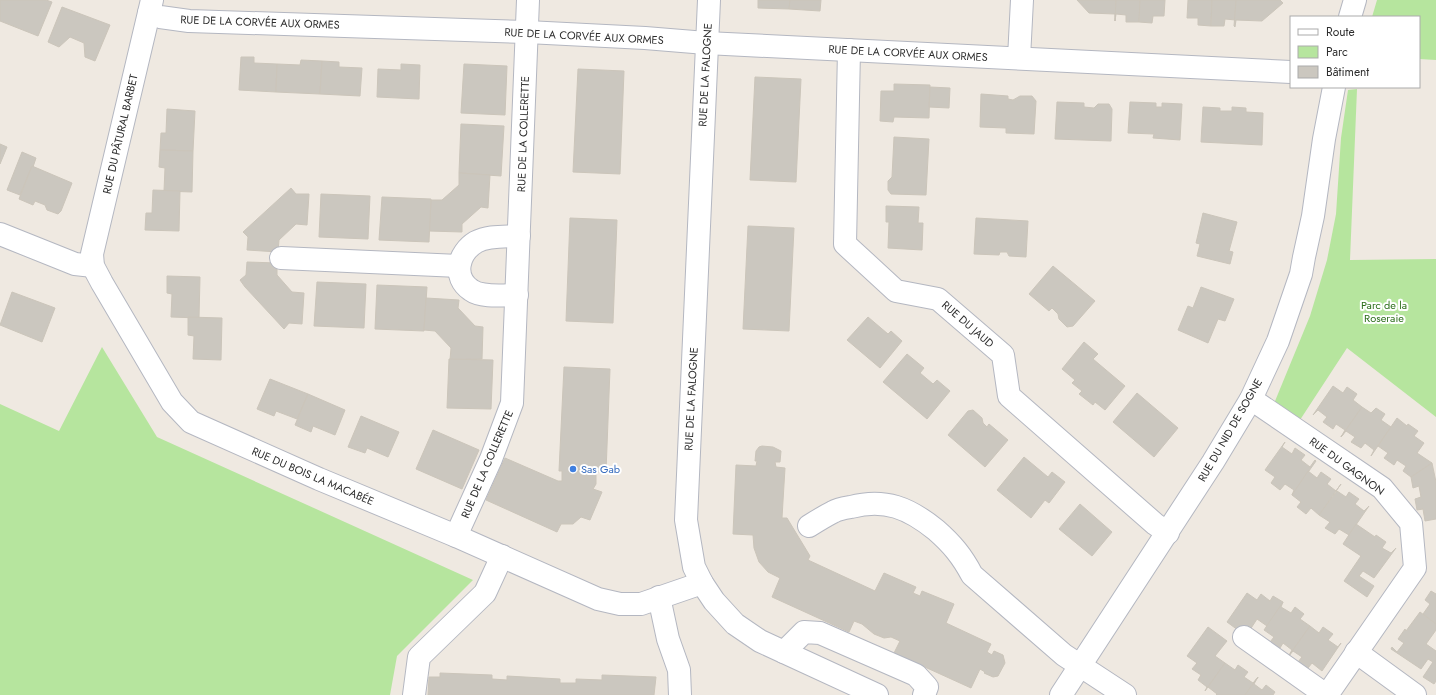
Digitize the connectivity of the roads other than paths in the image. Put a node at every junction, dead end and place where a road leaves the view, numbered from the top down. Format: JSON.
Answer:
{"nodes":[{"id":1,"x":528,"y":0,"type":"edge"},
{"id":2,"x":709,"y":0,"type":"edge"},
{"id":3,"x":1022,"y":0,"type":"edge"},
{"id":4,"x":1355,"y":0,"type":"edge"},
{"id":5,"x":149,"y":4,"type":"edge"},
{"id":6,"x":1350,"y":16,"type":"edge"},
{"id":7,"x":527,"y":32,"type":"junction"},
{"id":8,"x":706,"y":43,"type":"junction"},
{"id":9,"x":849,"y":50,"type":"junction"},
{"id":10,"x":1019,"y":58,"type":"junction"},
{"id":11,"x":1290,"y":72,"type":"edge"},
{"id":12,"x":1334,"y":88,"type":"edge"},
{"id":13,"x":0,"y":234,"type":"edge"},
{"id":14,"x":519,"y":236,"type":"junction"},
{"id":15,"x":281,"y":258,"type":"dead end"},
{"id":16,"x":93,"y":266,"type":"junction"},
{"id":17,"x":459,"y":266,"type":"junction"},
{"id":18,"x":517,"y":295,"type":"junction"},
{"id":19,"x":1251,"y":399,"type":"junction"},
{"id":20,"x":809,"y":526,"type":"dead end"},
{"id":21,"x":1168,"y":533,"type":"junction"},
{"id":22,"x":456,"y":536,"type":"junction"},
{"id":23,"x":502,"y":556,"type":"junction"},
{"id":24,"x":702,"y":583,"type":"junction"},
{"id":25,"x":659,"y":597,"type":"junction"},
{"id":26,"x":1244,"y":637,"type":"dead end"},
{"id":27,"x":784,"y":652,"type":"junction"},
{"id":28,"x":1356,"y":652,"type":"junction"},
{"id":29,"x":1081,"y":666,"type":"junction"},
{"id":30,"x":414,"y":695,"type":"edge"},
{"id":31,"x":680,"y":695,"type":"edge"},
{"id":32,"x":877,"y":695,"type":"edge"},
{"id":33,"x":924,"y":695,"type":"edge"},
{"id":34,"x":1061,"y":695,"type":"edge"},
{"id":35,"x":1125,"y":695,"type":"edge"},
{"id":36,"x":1326,"y":695,"type":"edge"},
{"id":37,"x":1415,"y":695,"type":"edge"}],
"edges":[{"from":1,"to":7,"type":"street","name":"RUE DE LA COLLERETTE"},
{"from":2,"to":8,"type":"street","name":"RUE DE LA FALOGNE"},
{"from":3,"to":10,"type":"street"},
{"from":4,"to":6,"type":"street"},
{"from":5,"to":7,"type":"street","name":"RUE DE LA CORVÉE AUX ORMES"},
{"from":5,"to":16,"type":"street","name":"RUE DU PÂTURAL BARBET"},
{"from":7,"to":8,"type":"street","name":"RUE DE LA CORVÉE AUX ORMES"},
{"from":7,"to":14,"type":"street","name":"RUE DE LA COLLERETTE"},
{"from":8,"to":9,"type":"street","name":"RUE DE LA CORVÉE AUX ORMES"},
{"from":8,"to":24,"type":"street","name":"RUE DE LA FALOGNE"},
{"from":9,"to":10,"type":"street","name":"RUE DE LA CORVÉE AUX ORMES"},
{"from":9,"to":21,"type":"street","name":"RUE DU JAUD"},
{"from":10,"to":11,"type":"street","name":"RUE DE LA CORVÉE AUX ORMES"},
{"from":12,"to":19,"type":"street","name":"RUE DU NID DE SOGNE"},
{"from":13,"to":16,"type":"street"},
{"from":14,"to":17,"type":"street"},
{"from":14,"to":18,"type":"street","name":"RUE DE LA COLLERETTE"},
{"from":15,"to":17,"type":"street"},
{"from":16,"to":22,"type":"street","name":"RUE DU BOIS LA MACABÉE"},
{"from":17,"to":18,"type":"street"},
{"from":18,"to":22,"type":"street","name":"RUE DE LA COLLERETTE"},
{"from":19,"to":21,"type":"street","name":"RUE DU NID DE SOGNE"},
{"from":19,"to":28,"type":"street","name":"RUE DU GAGNON"},
{"from":20,"to":29,"type":"street"},
{"from":21,"to":29,"type":"street","name":"RUE DU NID DE SOGNE"},
{"from":22,"to":23,"type":"street","name":"RUE DU BOIS LA MACABÉE"},
{"from":23,"to":25,"type":"street","name":"RUE DU BOIS LA MACABÉE"},
{"from":23,"to":30,"type":"street"},
{"from":24,"to":25,"type":"street","name":"RUE DU BOIS LA MACABÉE"},
{"from":24,"to":27,"type":"street","name":"RUE DE LA FALOGNE"},
{"from":25,"to":31,"type":"street"},
{"from":26,"to":36,"type":"street","name":"RUE DU GAGNON"},
{"from":27,"to":32,"type":"street","name":"RUE DE LA FALOGNE"},
{"from":27,"to":33,"type":"street"},
{"from":28,"to":36,"type":"street","name":"RUE DU GAGNON"},
{"from":28,"to":37,"type":"street"},
{"from":29,"to":34,"type":"street","name":"RUE DU NID DE SOGNE"},
{"from":29,"to":35,"type":"street"}]}
